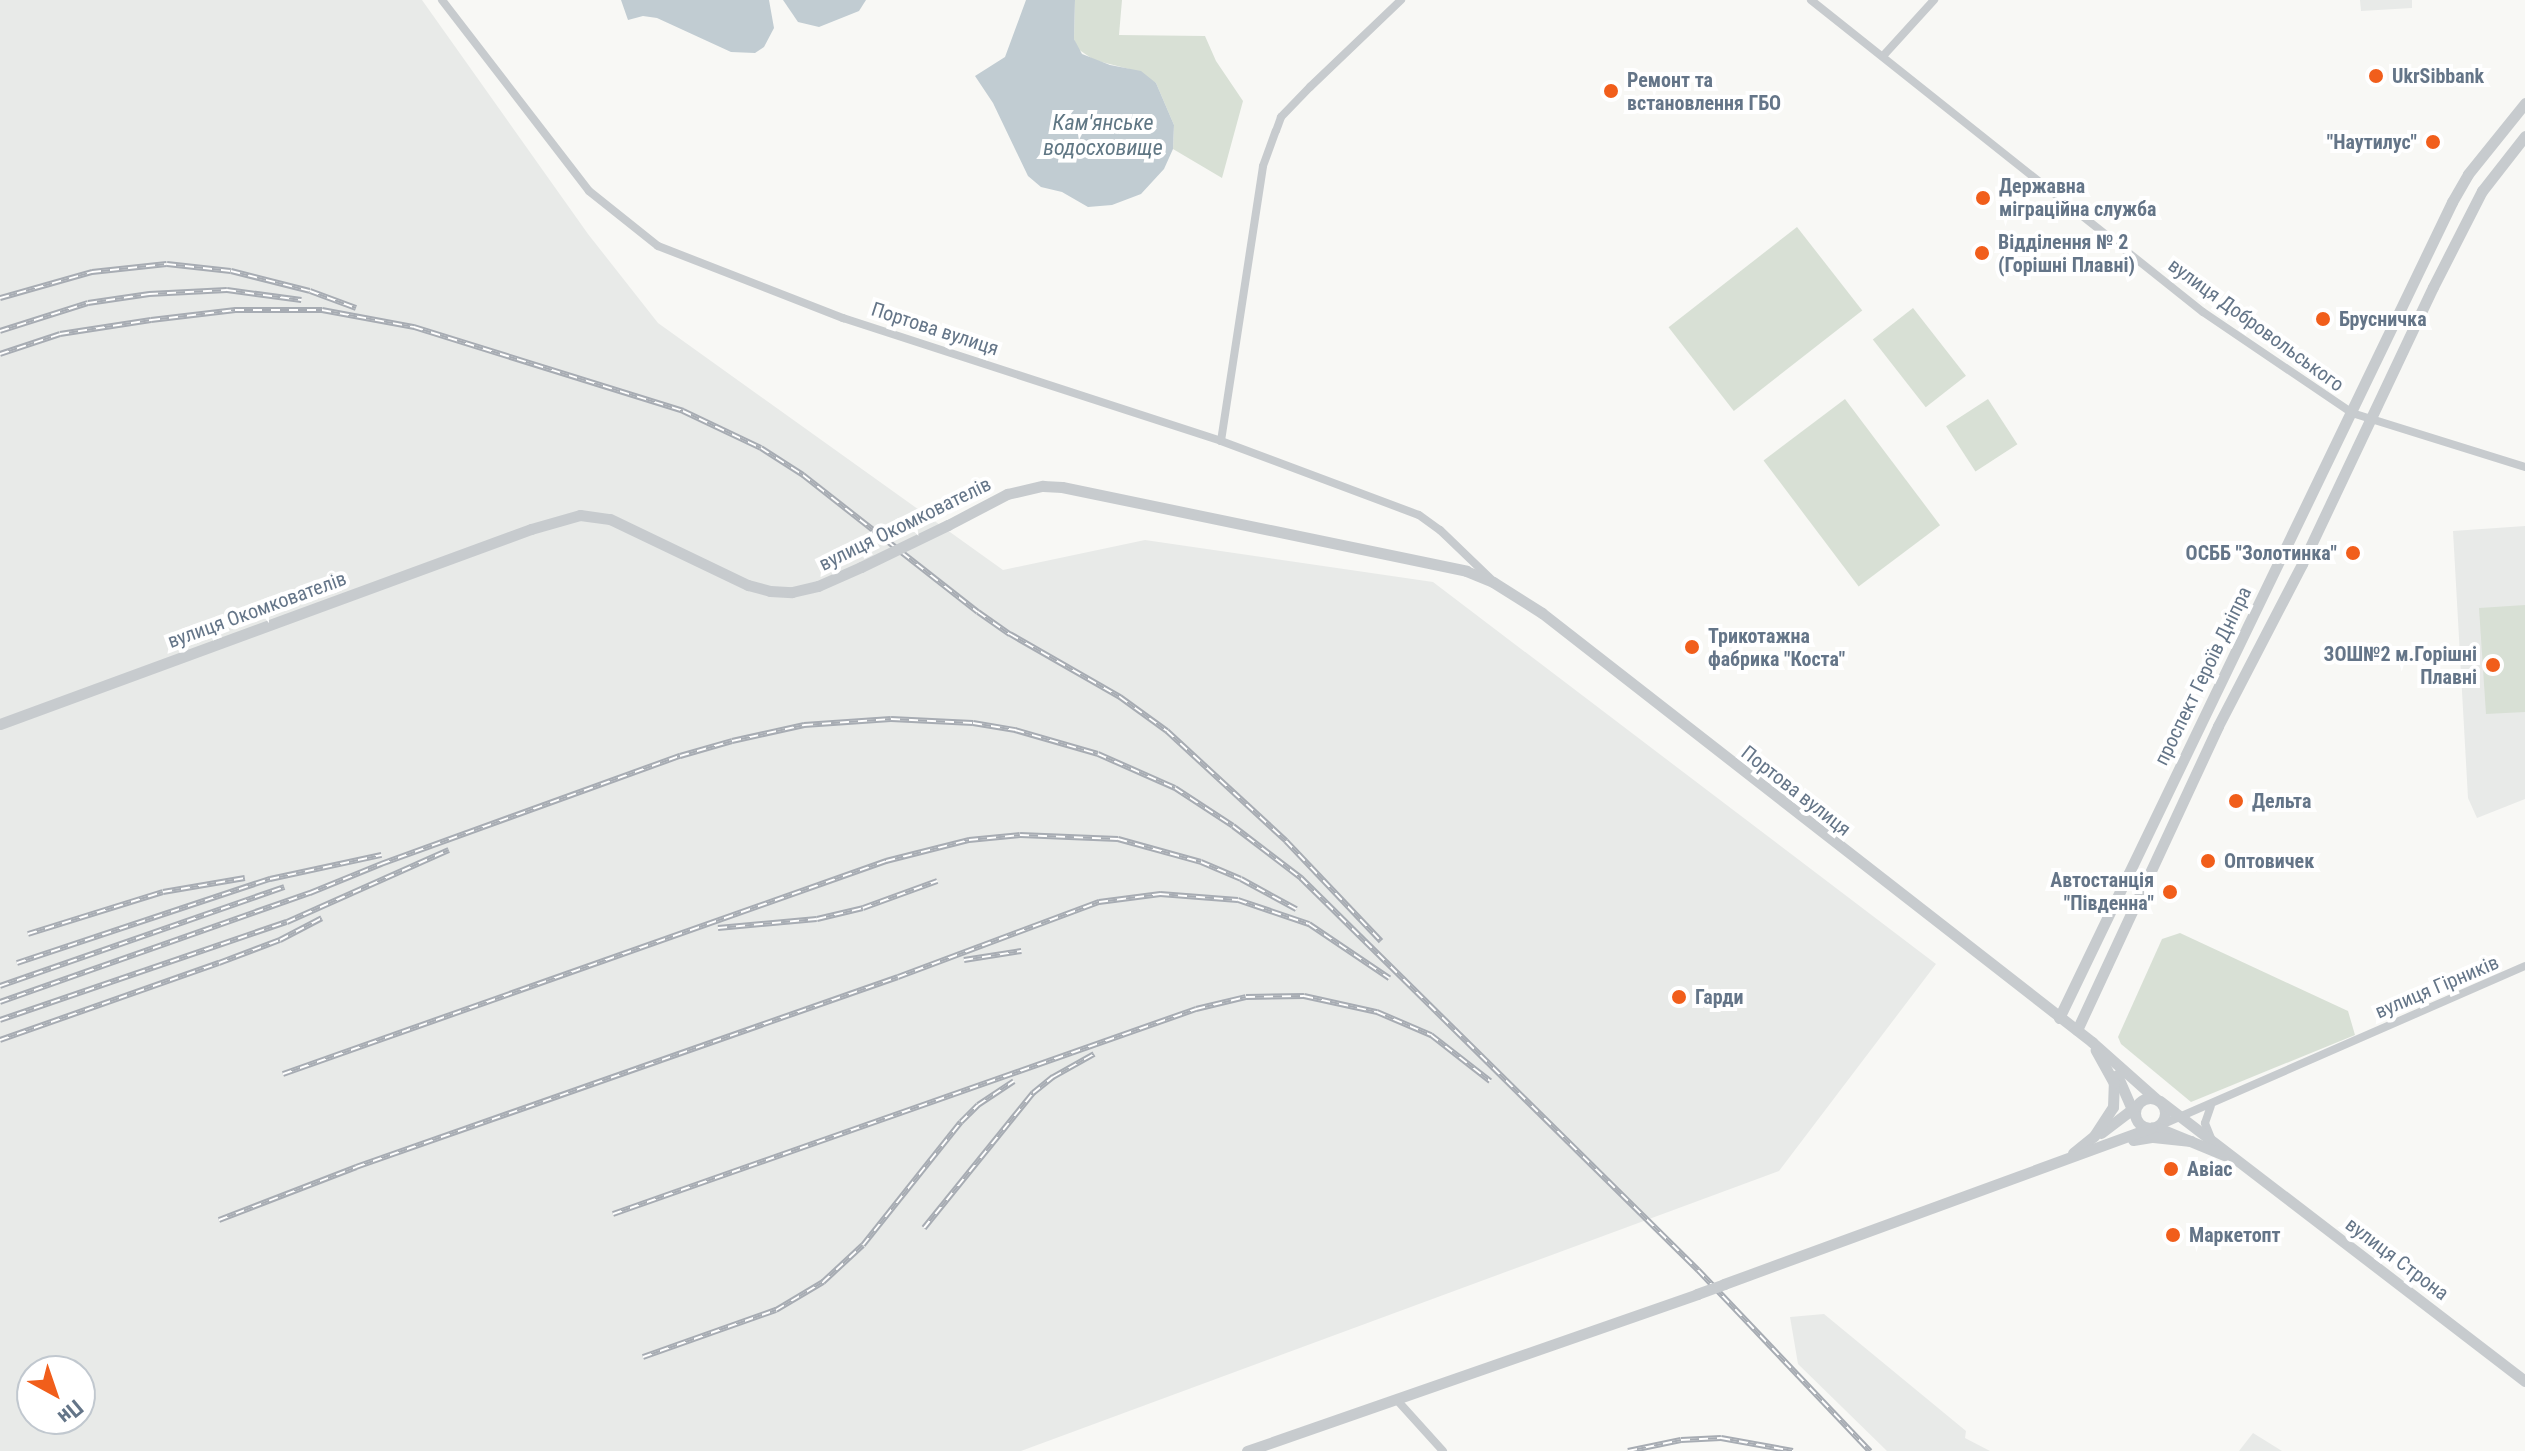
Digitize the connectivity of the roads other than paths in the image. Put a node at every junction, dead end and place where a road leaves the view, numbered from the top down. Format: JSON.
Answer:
{"nodes":[{"id":1,"x":442,"y":0,"type":"edge"},
{"id":2,"x":1401,"y":0,"type":"edge"},
{"id":3,"x":1811,"y":0,"type":"edge"},
{"id":4,"x":1934,"y":0,"type":"edge"},
{"id":5,"x":1883,"y":56,"type":"junction"},
{"id":6,"x":2525,"y":103,"type":"edge"},
{"id":7,"x":2525,"y":136,"type":"edge"},
{"id":8,"x":2352,"y":413,"type":"junction"},
{"id":9,"x":2371,"y":420,"type":"junction"},
{"id":10,"x":1221,"y":441,"type":"junction"},
{"id":11,"x":2525,"y":467,"type":"edge"},
{"id":12,"x":1437,"y":565,"type":"joint"},
{"id":13,"x":1493,"y":582,"type":"junction"},
{"id":14,"x":0,"y":724,"type":"edge"},
{"id":15,"x":2525,"y":966,"type":"edge"},
{"id":16,"x":2059,"y":1018,"type":"junction"},
{"id":17,"x":2077,"y":1030,"type":"junction"},
{"id":18,"x":2092,"y":1042,"type":"junction"},
{"id":19,"x":2160,"y":1101,"type":"junction"},
{"id":20,"x":2214,"y":1103,"type":"junction"},
{"id":21,"x":2202,"y":1108,"type":"junction"},
{"id":22,"x":2135,"y":1111,"type":"junction"},
{"id":23,"x":2181,"y":1117,"type":"junction"},
{"id":24,"x":2156,"y":1127,"type":"junction"},
{"id":25,"x":2212,"y":1140,"type":"junction"},
{"id":26,"x":2191,"y":1141,"type":"junction"},
{"id":27,"x":2080,"y":1152,"type":"junction"},
{"id":28,"x":2246,"y":1166,"type":"junction"},
{"id":29,"x":2525,"y":1381,"type":"edge"},
{"id":30,"x":1396,"y":1399,"type":"junction"},
{"id":31,"x":1247,"y":1451,"type":"edge"},
{"id":32,"x":1443,"y":1451,"type":"edge"}],
"edges":[{"from":1,"to":10,"type":"street","name":"Портова вулиця"},
{"from":2,"to":10,"type":"street"},
{"from":3,"to":5,"type":"street","name":"вулиця Добровольського"},
{"from":4,"to":5,"type":"street"},
{"from":5,"to":8,"type":"street","name":"вулиця Добровольського"},
{"from":6,"to":8,"type":"street","name":"проспект Героїв Дніпра"},
{"from":7,"to":9,"type":"street","name":"проспект Героїв Дніпра"},
{"from":8,"to":9,"type":"street","name":"вулиця Добровольського"},
{"from":8,"to":16,"type":"street","name":"проспект Героїв Дніпра"},
{"from":9,"to":11,"type":"street","name":"вулиця Добровольського"},
{"from":9,"to":17,"type":"street","name":"проспект Героїв Дніпра"},
{"from":10,"to":13,"type":"street","name":"Портова вулиця"},
{"from":12,"to":13,"type":"street","name":"Портова вулиця"},
{"from":12,"to":14,"type":"street","name":"вулиця Окомкователів","bridge":true},
{"from":13,"to":16,"type":"street","name":"Портова вулиця"},
{"from":15,"to":20,"type":"street","name":"вулиця Гірників"},
{"from":16,"to":17,"type":"street","name":"Портова вулиця"},
{"from":17,"to":18,"type":"street","name":"Портова вулиця"},
{"from":18,"to":19,"type":"street"},
{"from":18,"to":22,"type":"street"},
{"from":18,"to":27,"type":"street"},
{"from":19,"to":21,"type":"street"},
{"from":19,"to":22,"type":"street"},
{"from":19,"to":23,"type":"street"},
{"from":19,"to":24,"type":"street"},
{"from":20,"to":21,"type":"street","name":"вулиця Гірників"},
{"from":20,"to":25,"type":"street"},
{"from":21,"to":23,"type":"street","name":"вулиця Гірників"},
{"from":22,"to":24,"type":"street"},
{"from":22,"to":27,"type":"street"},
{"from":23,"to":24,"type":"street","name":"вулиця Гірників"},
{"from":23,"to":25,"type":"street"},
{"from":24,"to":26,"type":"street"},
{"from":24,"to":27,"type":"street"},
{"from":25,"to":28,"type":"street"},
{"from":26,"to":27,"type":"street"},
{"from":26,"to":28,"type":"street"},
{"from":27,"to":30,"type":"street","bridge":true},
{"from":28,"to":29,"type":"street","name":"вулиця Строна"},
{"from":30,"to":31,"type":"street"},
{"from":30,"to":32,"type":"street"}]}
